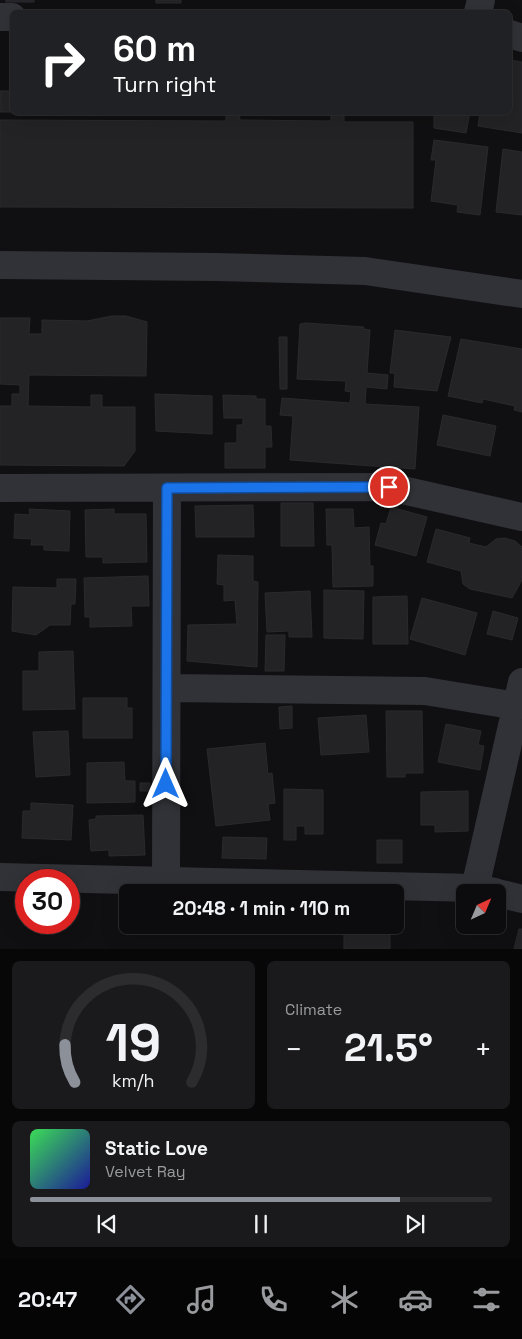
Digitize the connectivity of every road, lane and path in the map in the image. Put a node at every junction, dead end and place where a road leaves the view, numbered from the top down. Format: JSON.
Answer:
{"nodes":[{"id":1,"x":0,"y":265,"type":"edge"},
{"id":2,"x":522,"y":294,"type":"edge"},
{"id":3,"x":0,"y":488,"type":"edge"},
{"id":4,"x":167,"y":488,"type":"junction"},
{"id":5,"x":522,"y":517,"type":"edge"},
{"id":6,"x":167,"y":688,"type":"junction"},
{"id":7,"x":519,"y":694,"type":"edge"},
{"id":8,"x":0,"y":877,"type":"edge"},
{"id":9,"x":166,"y":880,"type":"junction"},
{"id":10,"x":490,"y":884,"type":"edge"},
{"id":11,"x":456,"y":890,"type":"edge"},
{"id":12,"x":506,"y":895,"type":"edge"},
{"id":13,"x":522,"y":899,"type":"edge"}],
"edges":[{"from":1,"to":2,"type":"street"},
{"from":3,"to":4,"type":"street"},
{"from":4,"to":5,"type":"street"},
{"from":4,"to":6,"type":"street"},
{"from":6,"to":7,"type":"street"},
{"from":6,"to":9,"type":"street"},
{"from":7,"to":10,"type":"street"},
{"from":8,"to":9,"type":"street"},
{"from":9,"to":11,"type":"street"},
{"from":12,"to":13,"type":"street"}]}
